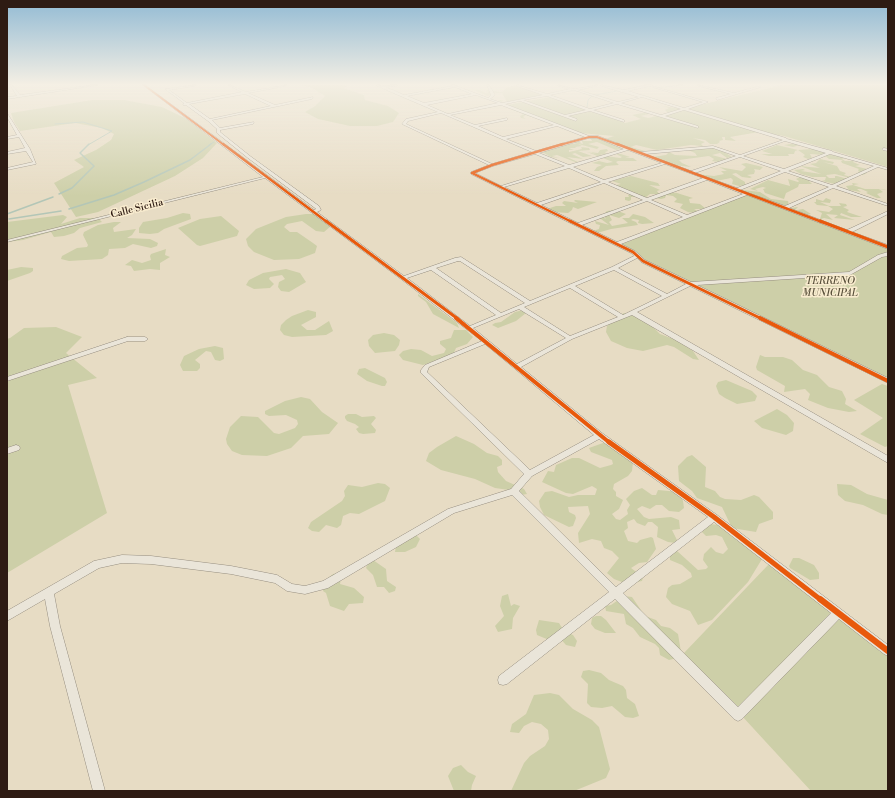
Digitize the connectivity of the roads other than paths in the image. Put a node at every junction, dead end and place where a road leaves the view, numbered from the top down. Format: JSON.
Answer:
{"nodes":[{"id":1,"x":195,"y":122,"type":"edge"},
{"id":2,"x":211,"y":122,"type":"edge"},
{"id":3,"x":405,"y":122,"type":"edge"},
{"id":4,"x":467,"y":122,"type":"edge"},
{"id":5,"x":492,"y":122,"type":"edge"},
{"id":6,"x":550,"y":122,"type":"edge"},
{"id":7,"x":682,"y":122,"type":"edge"},
{"id":8,"x":729,"y":122,"type":"edge"},
{"id":9,"x":253,"y":123,"type":"dead end"},
{"id":10,"x":13,"y":124,"type":"joint"},
{"id":11,"x":7,"y":125,"type":"edge"},
{"id":12,"x":557,"y":125,"type":"junction"},
{"id":13,"x":475,"y":126,"type":"junction"},
{"id":14,"x":697,"y":127,"type":"dead end"},
{"id":15,"x":219,"y":130,"type":"junction"},
{"id":16,"x":20,"y":136,"type":"junction"},
{"id":17,"x":589,"y":137,"type":"junction"},
{"id":18,"x":7,"y":138,"type":"edge"},
{"id":19,"x":504,"y":138,"type":"junction"},
{"id":20,"x":788,"y":140,"type":"junction"},
{"id":21,"x":28,"y":149,"type":"junction"},
{"id":22,"x":628,"y":149,"type":"junction"},
{"id":23,"x":831,"y":152,"type":"junction"},
{"id":24,"x":7,"y":153,"type":"edge"},
{"id":25,"x":536,"y":153,"type":"junction"},
{"id":26,"x":639,"y":153,"type":"junction"},
{"id":27,"x":740,"y":156,"type":"junction"},
{"id":28,"x":665,"y":163,"type":"junction"},
{"id":29,"x":492,"y":165,"type":"junction"},
{"id":30,"x":566,"y":166,"type":"junction"},
{"id":31,"x":878,"y":166,"type":"junction"},
{"id":32,"x":7,"y":169,"type":"edge"},
{"id":33,"x":888,"y":169,"type":"edge"},
{"id":34,"x":785,"y":171,"type":"junction"},
{"id":35,"x":272,"y":173,"type":"junction"},
{"id":36,"x":690,"y":173,"type":"junction"},
{"id":37,"x":265,"y":176,"type":"junction"},
{"id":38,"x":705,"y":179,"type":"junction"},
{"id":39,"x":604,"y":182,"type":"junction"},
{"id":40,"x":500,"y":187,"type":"junction"},
{"id":41,"x":834,"y":187,"type":"junction"},
{"id":42,"x":736,"y":190,"type":"junction"},
{"id":43,"x":746,"y":194,"type":"junction"},
{"id":44,"x":648,"y":200,"type":"junction"},
{"id":45,"x":536,"y":205,"type":"junction"},
{"id":46,"x":888,"y":205,"type":"edge"},
{"id":47,"x":785,"y":208,"type":"junction"},
{"id":48,"x":314,"y":212,"type":"junction"},
{"id":49,"x":888,"y":212,"type":"edge"},
{"id":50,"x":687,"y":217,"type":"junction"},
{"id":51,"x":577,"y":225,"type":"junction"},
{"id":52,"x":847,"y":232,"type":"junction"},
{"id":53,"x":7,"y":241,"type":"edge"},
{"id":54,"x":617,"y":244,"type":"junction"},
{"id":55,"x":888,"y":247,"type":"edge"},
{"id":56,"x":888,"y":254,"type":"edge"},
{"id":57,"x":637,"y":256,"type":"junction"},
{"id":58,"x":432,"y":268,"type":"junction"},
{"id":59,"x":614,"y":268,"type":"junction"},
{"id":60,"x":403,"y":278,"type":"junction"},
{"id":61,"x":691,"y":284,"type":"junction"},
{"id":62,"x":570,"y":286,"type":"junction"},
{"id":63,"x":667,"y":296,"type":"junction"},
{"id":64,"x":530,"y":303,"type":"junction"},
{"id":65,"x":519,"y":307,"type":"junction"},
{"id":66,"x":632,"y":312,"type":"junction"},
{"id":67,"x":500,"y":315,"type":"junction"},
{"id":68,"x":623,"y":317,"type":"junction"},
{"id":69,"x":469,"y":328,"type":"junction"},
{"id":70,"x":570,"y":338,"type":"junction"},
{"id":71,"x":145,"y":339,"type":"dead end"},
{"id":72,"x":486,"y":341,"type":"junction"},
{"id":73,"x":516,"y":367,"type":"junction"},
{"id":74,"x":7,"y":378,"type":"edge"},
{"id":75,"x":888,"y":380,"type":"edge"},
{"id":76,"x":599,"y":435,"type":"junction"},
{"id":77,"x":16,"y":448,"type":"dead end"},
{"id":78,"x":7,"y":451,"type":"edge"},
{"id":79,"x":888,"y":460,"type":"edge"},
{"id":80,"x":529,"y":474,"type":"junction"},
{"id":81,"x":514,"y":491,"type":"junction"},
{"id":82,"x":714,"y":517,"type":"junction"},
{"id":83,"x":49,"y":592,"type":"junction"},
{"id":84,"x":616,"y":593,"type":"junction"},
{"id":85,"x":838,"y":613,"type":"junction"},
{"id":86,"x":7,"y":616,"type":"edge"},
{"id":87,"x":888,"y":651,"type":"edge"},
{"id":88,"x":503,"y":680,"type":"dead end"},
{"id":89,"x":99,"y":791,"type":"edge"}],
"edges":[{"from":1,"to":37,"type":"street"},
{"from":2,"to":15,"type":"street"},
{"from":3,"to":29,"type":"street"},
{"from":4,"to":13,"type":"street"},
{"from":5,"to":13,"type":"street"},
{"from":6,"to":12,"type":"street"},
{"from":7,"to":14,"type":"street"},
{"from":8,"to":20,"type":"street"},
{"from":9,"to":15,"type":"street"},
{"from":10,"to":11,"type":"street"},
{"from":10,"to":16,"type":"street"},
{"from":12,"to":17,"type":"street"},
{"from":12,"to":19,"type":"street"},
{"from":13,"to":19,"type":"street"},
{"from":15,"to":35,"type":"street"},
{"from":16,"to":18,"type":"street"},
{"from":16,"to":21,"type":"street"},
{"from":17,"to":22,"type":"street"},
{"from":17,"to":25,"type":"street"},
{"from":19,"to":25,"type":"street"},
{"from":20,"to":23,"type":"street"},
{"from":20,"to":27,"type":"street"},
{"from":21,"to":24,"type":"street"},
{"from":21,"to":32,"type":"street"},
{"from":22,"to":26,"type":"street"},
{"from":22,"to":30,"type":"street"},
{"from":23,"to":31,"type":"street"},
{"from":23,"to":34,"type":"street"},
{"from":25,"to":29,"type":"street"},
{"from":25,"to":30,"type":"street"},
{"from":26,"to":27,"type":"street"},
{"from":26,"to":28,"type":"street"},
{"from":27,"to":34,"type":"street"},
{"from":27,"to":36,"type":"street"},
{"from":28,"to":36,"type":"street"},
{"from":28,"to":39,"type":"street"},
{"from":29,"to":40,"type":"street"},
{"from":30,"to":39,"type":"street"},
{"from":30,"to":40,"type":"street"},
{"from":31,"to":33,"type":"street"},
{"from":31,"to":41,"type":"street"},
{"from":34,"to":41,"type":"street"},
{"from":34,"to":42,"type":"street"},
{"from":35,"to":37,"type":"street","name":"Calle Sicilia"},
{"from":35,"to":48,"type":"street"},
{"from":36,"to":38,"type":"street"},
{"from":37,"to":48,"type":"street"},
{"from":37,"to":53,"type":"street","name":"Calle Sicilia"},
{"from":38,"to":42,"type":"street"},
{"from":38,"to":44,"type":"street"},
{"from":39,"to":44,"type":"street"},
{"from":39,"to":45,"type":"street"},
{"from":40,"to":45,"type":"street"},
{"from":41,"to":46,"type":"street"},
{"from":41,"to":47,"type":"street"},
{"from":42,"to":43,"type":"street"},
{"from":43,"to":47,"type":"street"},
{"from":43,"to":50,"type":"street"},
{"from":44,"to":50,"type":"street"},
{"from":44,"to":51,"type":"street"},
{"from":45,"to":51,"type":"street"},
{"from":47,"to":52,"type":"street"},
{"from":48,"to":60,"type":"street"},
{"from":49,"to":52,"type":"street"},
{"from":50,"to":54,"type":"street"},
{"from":51,"to":54,"type":"street"},
{"from":52,"to":55,"type":"street"},
{"from":54,"to":57,"type":"street"},
{"from":56,"to":61,"type":"street"},
{"from":57,"to":59,"type":"street"},
{"from":57,"to":61,"type":"street"},
{"from":58,"to":60,"type":"street"},
{"from":58,"to":64,"type":"street"},
{"from":58,"to":67,"type":"street"},
{"from":59,"to":62,"type":"street"},
{"from":59,"to":63,"type":"street"},
{"from":60,"to":69,"type":"street"},
{"from":61,"to":63,"type":"street"},
{"from":61,"to":75,"type":"street"},
{"from":62,"to":64,"type":"street"},
{"from":62,"to":68,"type":"street"},
{"from":63,"to":66,"type":"street"},
{"from":64,"to":65,"type":"street"},
{"from":65,"to":67,"type":"street"},
{"from":65,"to":70,"type":"street"},
{"from":66,"to":68,"type":"street"},
{"from":66,"to":79,"type":"street"},
{"from":67,"to":69,"type":"street"},
{"from":68,"to":70,"type":"street"},
{"from":69,"to":72,"type":"street"},
{"from":70,"to":73,"type":"street"},
{"from":71,"to":74,"type":"street"},
{"from":72,"to":73,"type":"street"},
{"from":72,"to":80,"type":"street"},
{"from":73,"to":76,"type":"street"},
{"from":76,"to":80,"type":"street"},
{"from":76,"to":82,"type":"street"},
{"from":77,"to":78,"type":"street"},
{"from":80,"to":81,"type":"street"},
{"from":81,"to":83,"type":"street"},
{"from":81,"to":84,"type":"street"},
{"from":82,"to":84,"type":"street"},
{"from":82,"to":85,"type":"street"},
{"from":83,"to":86,"type":"street"},
{"from":83,"to":89,"type":"street"},
{"from":84,"to":85,"type":"street"},
{"from":84,"to":88,"type":"street"},
{"from":85,"to":87,"type":"street"}]}
